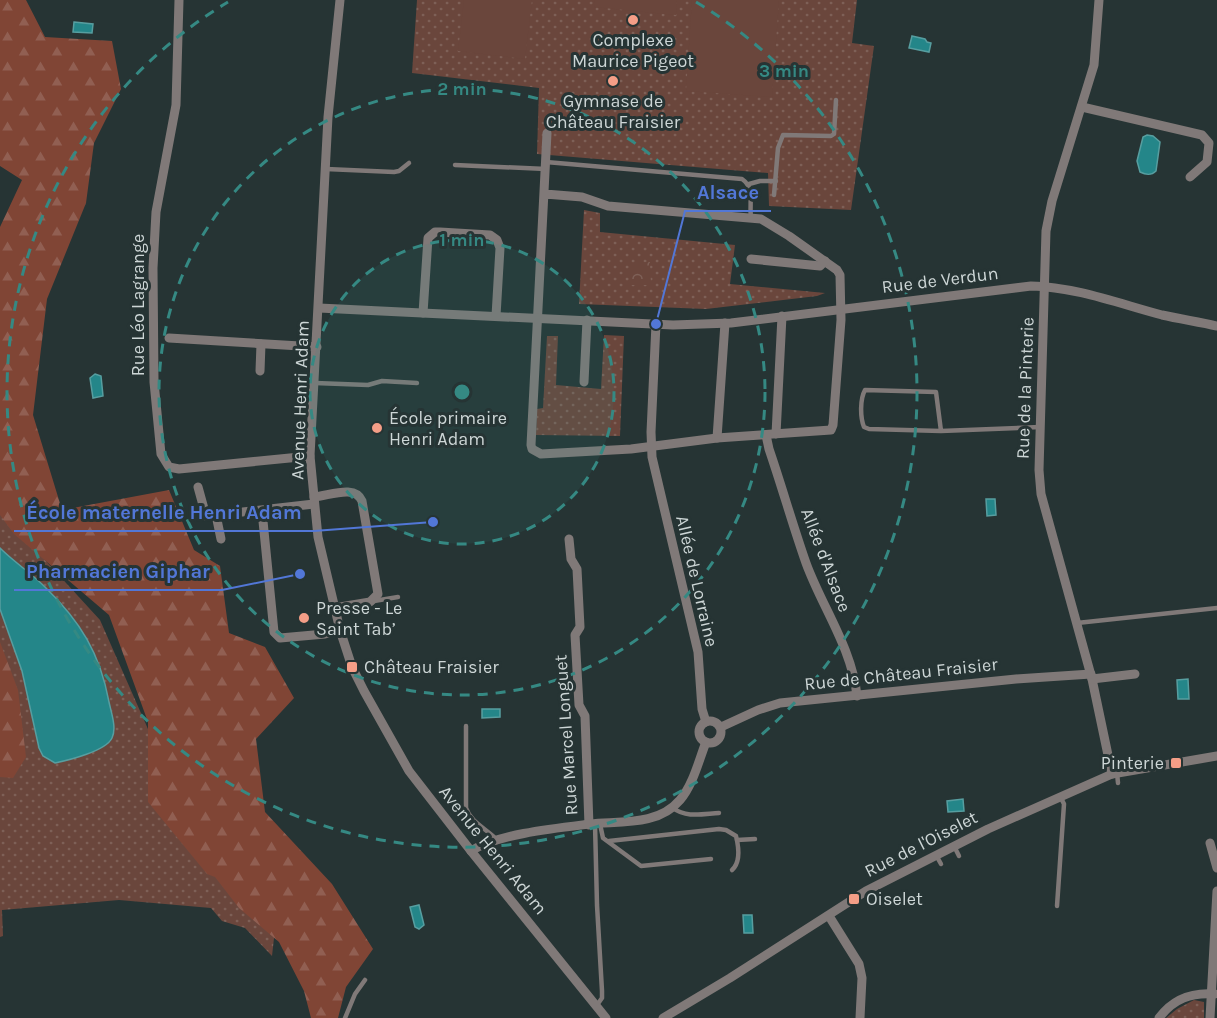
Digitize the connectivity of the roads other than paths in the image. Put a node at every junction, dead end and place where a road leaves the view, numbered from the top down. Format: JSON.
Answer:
{"nodes":[{"id":1,"x":179,"y":0,"type":"edge"},
{"id":2,"x":340,"y":0,"type":"edge"},
{"id":3,"x":1100,"y":0,"type":"edge"},
{"id":4,"x":836,"y":100,"type":"dead end"},
{"id":5,"x":1082,"y":107,"type":"junction"},
{"id":6,"x":547,"y":133,"type":"dead end"},
{"id":7,"x":409,"y":163,"type":"dead end"},
{"id":8,"x":455,"y":165,"type":"dead end"},
{"id":9,"x":546,"y":165,"type":"junction"},
{"id":10,"x":326,"y":169,"type":"junction"},
{"id":11,"x":1190,"y":177,"type":"dead end"},
{"id":12,"x":776,"y":182,"type":"junction"},
{"id":13,"x":749,"y":184,"type":"junction"},
{"id":14,"x":545,"y":194,"type":"junction"},
{"id":15,"x":774,"y":195,"type":"dead end"},
{"id":16,"x":751,"y":218,"type":"junction"},
{"id":17,"x":751,"y":259,"type":"dead end"},
{"id":18,"x":825,"y":261,"type":"junction"},
{"id":19,"x":1044,"y":286,"type":"junction"},
{"id":20,"x":319,"y":308,"type":"junction"},
{"id":21,"x":840,"y":309,"type":"junction"},
{"id":22,"x":423,"y":313,"type":"junction"},
{"id":23,"x":496,"y":316,"type":"junction"},
{"id":24,"x":782,"y":316,"type":"junction"},
{"id":25,"x":539,"y":318,"type":"junction"},
{"id":26,"x":587,"y":320,"type":"junction"},
{"id":27,"x":725,"y":323,"type":"junction"},
{"id":28,"x":656,"y":324,"type":"junction"},
{"id":29,"x":1217,"y":326,"type":"edge"},
{"id":30,"x":169,"y":338,"type":"dead end"},
{"id":31,"x":261,"y":344,"type":"junction"},
{"id":32,"x":317,"y":347,"type":"junction"},
{"id":33,"x":260,"y":371,"type":"dead end"},
{"id":34,"x":315,"y":382,"type":"junction"},
{"id":35,"x":417,"y":382,"type":"dead end"},
{"id":36,"x":584,"y":382,"type":"dead end"},
{"id":37,"x":1040,"y":427,"type":"junction"},
{"id":38,"x":941,"y":431,"type":"junction"},
{"id":39,"x":771,"y":435,"type":"junction"},
{"id":40,"x":717,"y":438,"type":"junction"},
{"id":41,"x":651,"y":447,"type":"junction"},
{"id":42,"x":310,"y":456,"type":"junction"},
{"id":43,"x":198,"y":487,"type":"dead end"},
{"id":44,"x":314,"y":500,"type":"junction"},
{"id":45,"x":262,"y":510,"type":"junction"},
{"id":46,"x":216,"y":515,"type":"junction"},
{"id":47,"x":221,"y":539,"type":"dead end"},
{"id":48,"x":569,"y":539,"type":"dead end"},
{"id":49,"x":398,"y":597,"type":"dead end"},
{"id":50,"x":373,"y":601,"type":"junction"},
{"id":51,"x":334,"y":608,"type":"junction"},
{"id":52,"x":1217,"y":608,"type":"edge"},
{"id":53,"x":1075,"y":623,"type":"junction"},
{"id":54,"x":340,"y":630,"type":"junction"},
{"id":55,"x":1135,"y":674,"type":"dead end"},
{"id":56,"x":1091,"y":677,"type":"junction"},
{"id":57,"x":857,"y":696,"type":"junction"},
{"id":58,"x":706,"y":722,"type":"junction"},
{"id":59,"x":466,"y":726,"type":"dead end"},
{"id":60,"x":721,"y":728,"type":"junction"},
{"id":61,"x":706,"y":742,"type":"junction"},
{"id":62,"x":1217,"y":756,"type":"edge"},
{"id":63,"x":1116,"y":777,"type":"junction"},
{"id":64,"x":1060,"y":796,"type":"junction"},
{"id":65,"x":673,"y":808,"type":"junction"},
{"id":66,"x":718,"y":813,"type":"dead end"},
{"id":67,"x":595,"y":824,"type":"junction"},
{"id":68,"x":497,"y":840,"type":"junction"},
{"id":69,"x":737,"y":840,"type":"junction"},
{"id":70,"x":755,"y":840,"type":"dead end"},
{"id":71,"x":609,"y":842,"type":"junction"},
{"id":72,"x":1210,"y":843,"type":"dead end"},
{"id":73,"x":954,"y":846,"type":"junction"},
{"id":74,"x":471,"y":851,"type":"junction"},
{"id":75,"x":936,"y":855,"type":"junction"},
{"id":76,"x":959,"y":856,"type":"dead end"},
{"id":77,"x":711,"y":859,"type":"dead end"},
{"id":78,"x":941,"y":864,"type":"dead end"},
{"id":79,"x":1217,"y":868,"type":"edge"},
{"id":80,"x":732,"y":870,"type":"dead end"},
{"id":81,"x":1217,"y":891,"type":"edge"},
{"id":82,"x":1057,"y":906,"type":"dead end"},
{"id":83,"x":829,"y":916,"type":"junction"},
{"id":84,"x":365,"y":980,"type":"dead end"},
{"id":85,"x":1214,"y":994,"type":"edge"},
{"id":86,"x":597,"y":1005,"type":"junction"},
{"id":87,"x":345,"y":1018,"type":"edge"},
{"id":88,"x":599,"y":1018,"type":"edge"},
{"id":89,"x":606,"y":1018,"type":"edge"},
{"id":90,"x":663,"y":1018,"type":"edge"},
{"id":91,"x":860,"y":1018,"type":"edge"},
{"id":92,"x":1159,"y":1018,"type":"edge"},
{"id":93,"x":1210,"y":1018,"type":"edge"}],
"edges":[{"from":1,"to":42,"type":"street","name":"Rue Léo Lagrange"},
{"from":2,"to":10,"type":"street","name":"Avenue Henri Adam"},
{"from":3,"to":5,"type":"street","name":"Rue de la Pinterie"},
{"from":4,"to":12,"type":"lane"},
{"from":5,"to":11,"type":"street"},
{"from":5,"to":19,"type":"street","name":"Rue de la Pinterie"},
{"from":6,"to":9,"type":"street"},
{"from":7,"to":10,"type":"lane"},
{"from":8,"to":9,"type":"lane"},
{"from":9,"to":13,"type":"lane"},
{"from":9,"to":14,"type":"street"},
{"from":10,"to":20,"type":"street","name":"Avenue Henri Adam"},
{"from":12,"to":13,"type":"lane"},
{"from":12,"to":15,"type":"lane"},
{"from":13,"to":16,"type":"lane"},
{"from":14,"to":16,"type":"street"},
{"from":14,"to":25,"type":"street"},
{"from":16,"to":18,"type":"street"},
{"from":17,"to":18,"type":"street"},
{"from":18,"to":21,"type":"street"},
{"from":19,"to":21,"type":"street","name":"Rue de Verdun"},
{"from":19,"to":29,"type":"street","name":"Rue de Verdun"},
{"from":19,"to":37,"type":"street","name":"Rue de la Pinterie"},
{"from":20,"to":22,"type":"street","name":"Rue de Verdun"},
{"from":20,"to":32,"type":"street","name":"Avenue Henri Adam"},
{"from":21,"to":24,"type":"street","name":"Rue de Verdun"},
{"from":21,"to":39,"type":"street"},
{"from":22,"to":23,"type":"street","name":"Rue de Verdun"},
{"from":22,"to":23,"type":"street"},
{"from":23,"to":25,"type":"street","name":"Rue de Verdun"},
{"from":24,"to":27,"type":"street","name":"Rue de Verdun"},
{"from":24,"to":39,"type":"street"},
{"from":25,"to":26,"type":"street","name":"Rue de Verdun"},
{"from":25,"to":41,"type":"street"},
{"from":26,"to":28,"type":"street","name":"Rue de Verdun"},
{"from":26,"to":36,"type":"street"},
{"from":27,"to":28,"type":"street","name":"Rue de Verdun"},
{"from":27,"to":40,"type":"street"},
{"from":28,"to":41,"type":"street"},
{"from":30,"to":31,"type":"street"},
{"from":31,"to":32,"type":"street"},
{"from":31,"to":33,"type":"street"},
{"from":32,"to":34,"type":"street","name":"Avenue Henri Adam"},
{"from":34,"to":35,"type":"lane"},
{"from":34,"to":42,"type":"street","name":"Avenue Henri Adam"},
{"from":37,"to":38,"type":"lane"},
{"from":37,"to":53,"type":"street","name":"Rue de la Pinterie"},
{"from":38,"to":38,"type":"lane"},
{"from":39,"to":40,"type":"street"},
{"from":39,"to":57,"type":"street","name":"Allée d'Alsace"},
{"from":40,"to":41,"type":"street"},
{"from":41,"to":58,"type":"street","name":"Allée de Lorraine"},
{"from":42,"to":44,"type":"street","name":"Avenue Henri Adam"},
{"from":43,"to":46,"type":"street"},
{"from":44,"to":45,"type":"street"},
{"from":44,"to":50,"type":"street"},
{"from":44,"to":51,"type":"street","name":"Avenue Henri Adam"},
{"from":45,"to":46,"type":"street"},
{"from":45,"to":54,"type":"street"},
{"from":46,"to":47,"type":"street"},
{"from":48,"to":67,"type":"street","name":"Rue Marcel Longuet"},
{"from":49,"to":50,"type":"lane"},
{"from":50,"to":51,"type":"street"},
{"from":51,"to":54,"type":"street","name":"Avenue Henri Adam"},
{"from":52,"to":53,"type":"lane"},
{"from":53,"to":56,"type":"street","name":"Rue de la Pinterie"},
{"from":54,"to":74,"type":"street","name":"Avenue Henri Adam"},
{"from":55,"to":56,"type":"street","name":"Rue de Château Fraisier"},
{"from":56,"to":57,"type":"street","name":"Rue de Château Fraisier"},
{"from":56,"to":63,"type":"street","name":"Rue de la Pinterie"},
{"from":57,"to":60,"type":"street","name":"Rue de Château Fraisier"},
{"from":58,"to":60,"type":"street"},
{"from":58,"to":61,"type":"street"},
{"from":59,"to":68,"type":"lane"},
{"from":60,"to":61,"type":"street"},
{"from":61,"to":65,"type":"street"},
{"from":62,"to":63,"type":"street","name":"Rue de l'Oiselet"},
{"from":63,"to":64,"type":"street","name":"Rue de l'Oiselet"},
{"from":64,"to":73,"type":"street","name":"Rue de l'Oiselet"},
{"from":64,"to":82,"type":"lane"},
{"from":65,"to":66,"type":"lane"},
{"from":65,"to":67,"type":"street"},
{"from":67,"to":68,"type":"street"},
{"from":67,"to":71,"type":"lane"},
{"from":67,"to":86,"type":"lane"},
{"from":68,"to":74,"type":"street"},
{"from":69,"to":70,"type":"lane"},
{"from":69,"to":71,"type":"lane"},
{"from":69,"to":80,"type":"lane"},
{"from":71,"to":77,"type":"lane"},
{"from":72,"to":79,"type":"street"},
{"from":73,"to":75,"type":"street","name":"Rue de l'Oiselet"},
{"from":73,"to":76,"type":"lane"},
{"from":74,"to":86,"type":"street","name":"Avenue Henri Adam"},
{"from":75,"to":78,"type":"lane"},
{"from":75,"to":83,"type":"street","name":"Rue de l'Oiselet"},
{"from":81,"to":85,"type":"street"},
{"from":83,"to":90,"type":"street","name":"Rue de l'Oiselet"},
{"from":83,"to":91,"type":"street"},
{"from":84,"to":87,"type":"lane"},
{"from":85,"to":92,"type":"street"},
{"from":85,"to":93,"type":"street"},
{"from":86,"to":88,"type":"street"},
{"from":86,"to":89,"type":"street","name":"Avenue Henri Adam"}]}
